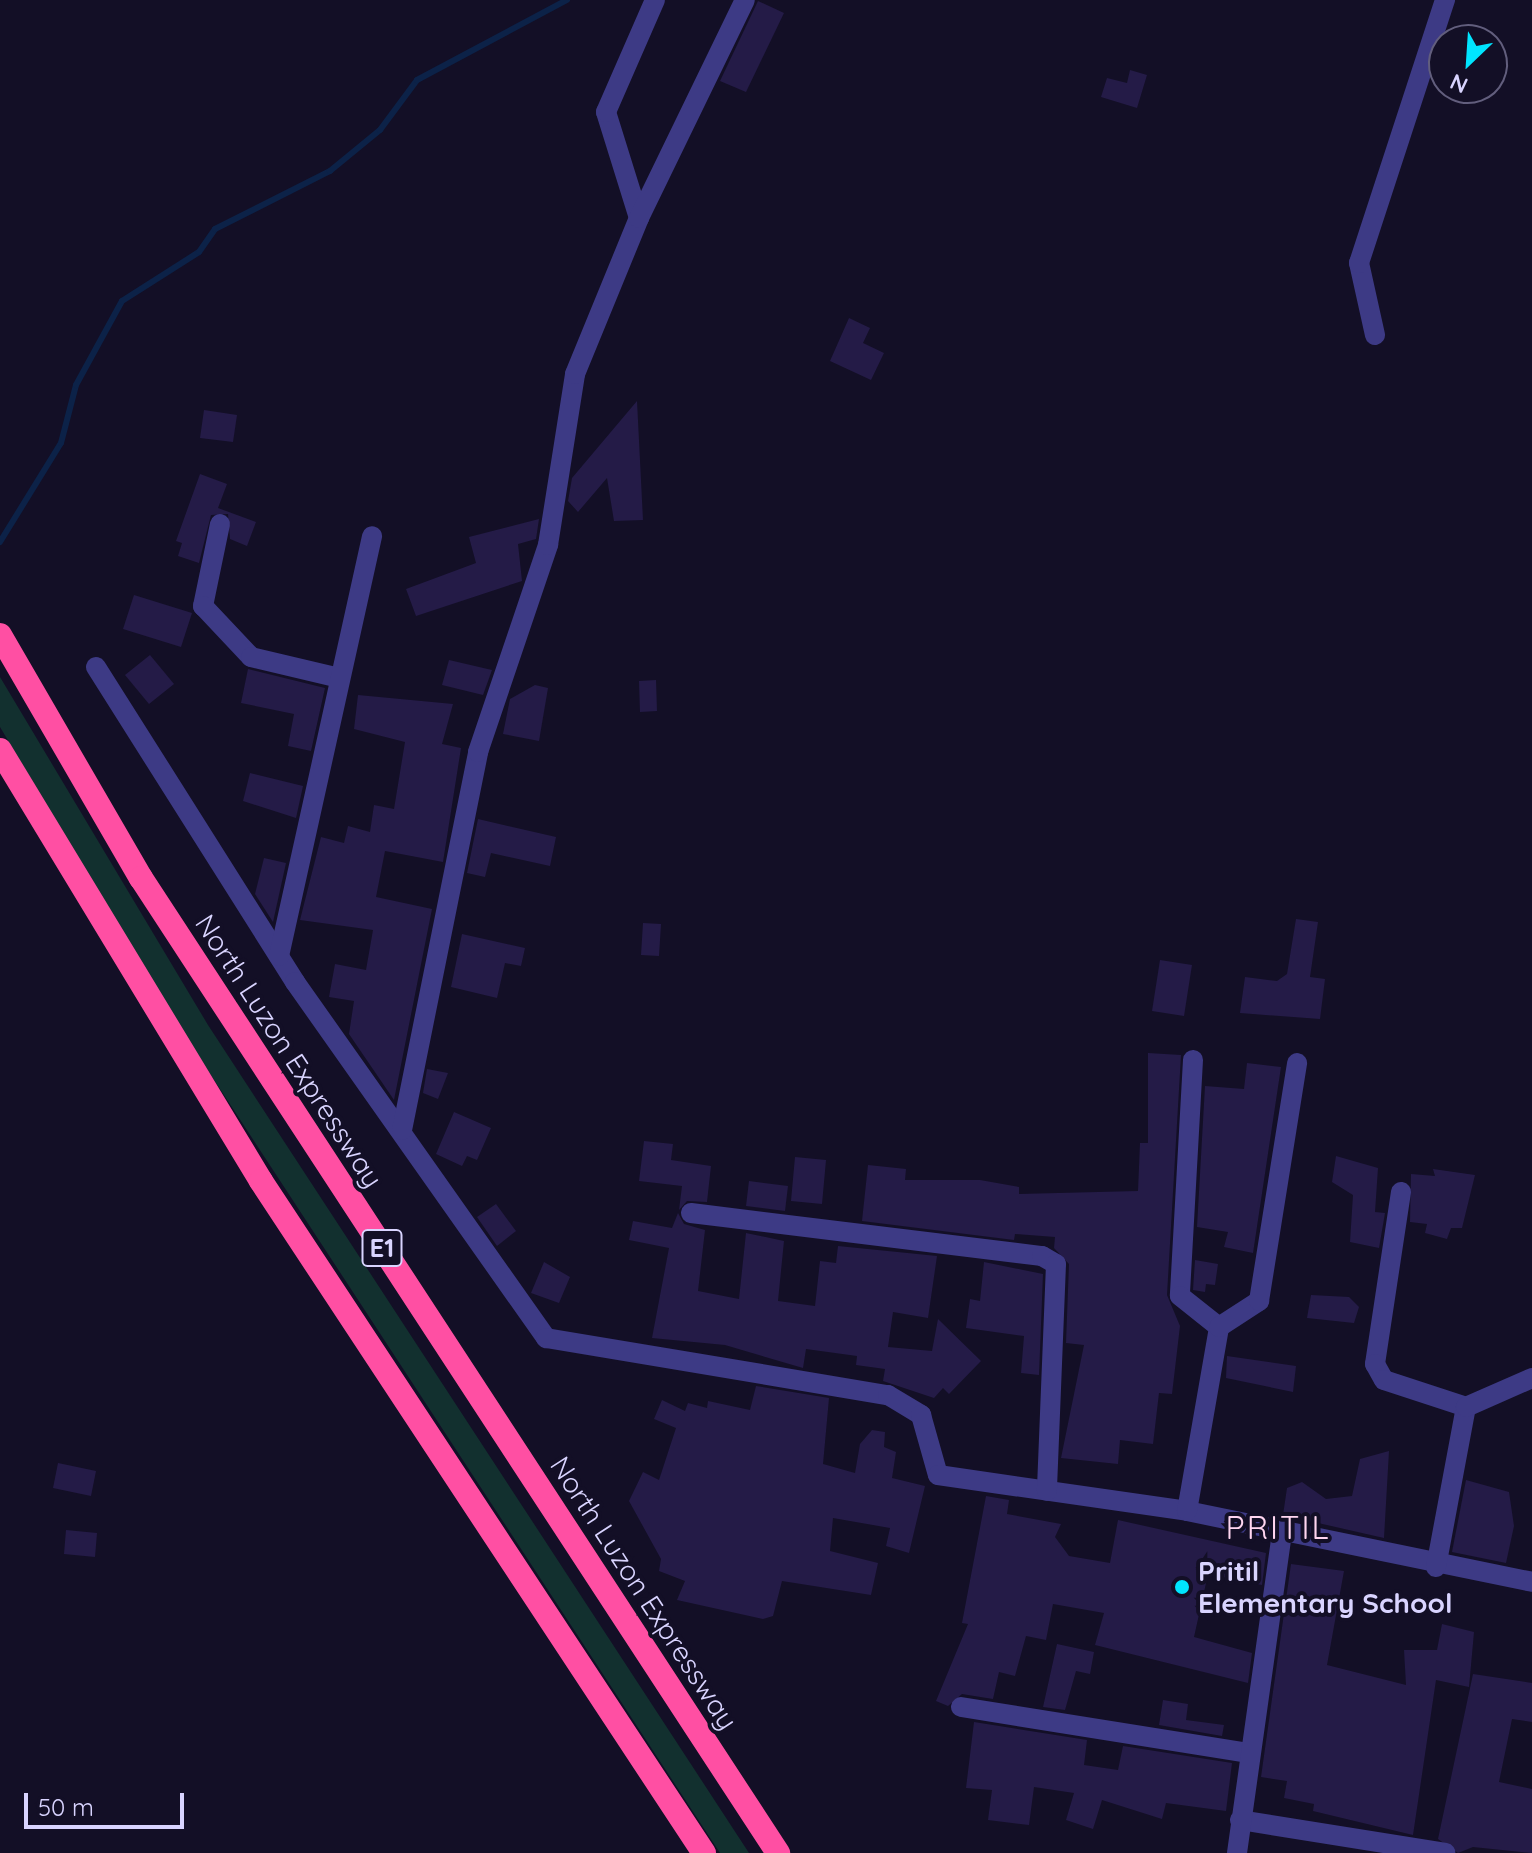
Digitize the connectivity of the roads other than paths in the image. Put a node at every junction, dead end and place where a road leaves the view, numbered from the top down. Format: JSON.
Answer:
{"nodes":[{"id":1,"x":655,"y":0,"type":"edge"},
{"id":2,"x":745,"y":0,"type":"edge"},
{"id":3,"x":1445,"y":0,"type":"edge"},
{"id":4,"x":639,"y":218,"type":"junction"},
{"id":5,"x":1375,"y":335,"type":"dead end"},
{"id":6,"x":220,"y":524,"type":"dead end"},
{"id":7,"x":372,"y":536,"type":"dead end"},
{"id":8,"x":0,"y":635,"type":"edge"},
{"id":9,"x":96,"y":667,"type":"dead end"},
{"id":10,"x":340,"y":678,"type":"junction"},
{"id":11,"x":0,"y":750,"type":"edge"},
{"id":12,"x":279,"y":956,"type":"junction"},
{"id":13,"x":1193,"y":1060,"type":"dead end"},
{"id":14,"x":1297,"y":1063,"type":"dead end"},
{"id":15,"x":402,"y":1130,"type":"junction"},
{"id":16,"x":1401,"y":1192,"type":"dead end"},
{"id":17,"x":691,"y":1213,"type":"dead end"},
{"id":18,"x":1219,"y":1327,"type":"junction"},
{"id":19,"x":1532,"y":1378,"type":"edge"},
{"id":20,"x":1466,"y":1407,"type":"junction"},
{"id":21,"x":1047,"y":1491,"type":"junction"},
{"id":22,"x":1187,"y":1511,"type":"junction"},
{"id":23,"x":1282,"y":1532,"type":"junction"},
{"id":24,"x":1436,"y":1567,"type":"junction"},
{"id":25,"x":1532,"y":1582,"type":"edge"},
{"id":26,"x":961,"y":1707,"type":"dead end"},
{"id":27,"x":1249,"y":1753,"type":"junction"},
{"id":28,"x":1240,"y":1820,"type":"junction"},
{"id":29,"x":1363,"y":1846,"type":"edge"},
{"id":30,"x":704,"y":1853,"type":"edge"},
{"id":31,"x":778,"y":1853,"type":"edge"},
{"id":32,"x":1237,"y":1853,"type":"edge"},
{"id":33,"x":1445,"y":1853,"type":"edge"}],
"edges":[{"from":1,"to":4,"type":"street"},
{"from":2,"to":4,"type":"street"},
{"from":3,"to":5,"type":"street"},
{"from":4,"to":15,"type":"street"},
{"from":6,"to":10,"type":"street"},
{"from":7,"to":10,"type":"street"},
{"from":8,"to":31,"type":"highway","name":"North Luzon Expressway","number":"E1"},
{"from":9,"to":12,"type":"street"},
{"from":10,"to":12,"type":"street"},
{"from":11,"to":30,"type":"highway","number":"E1"},
{"from":12,"to":15,"type":"street"},
{"from":13,"to":18,"type":"street"},
{"from":14,"to":18,"type":"street"},
{"from":15,"to":21,"type":"street"},
{"from":16,"to":20,"type":"street"},
{"from":17,"to":21,"type":"street"},
{"from":18,"to":22,"type":"street"},
{"from":19,"to":20,"type":"street"},
{"from":20,"to":24,"type":"street"},
{"from":21,"to":22,"type":"street"},
{"from":22,"to":23,"type":"street"},
{"from":23,"to":24,"type":"street"},
{"from":23,"to":27,"type":"street"},
{"from":24,"to":25,"type":"street"},
{"from":26,"to":27,"type":"street"},
{"from":27,"to":28,"type":"street"},
{"from":28,"to":29,"type":"street"},
{"from":28,"to":32,"type":"street"},
{"from":29,"to":33,"type":"street"}]}
